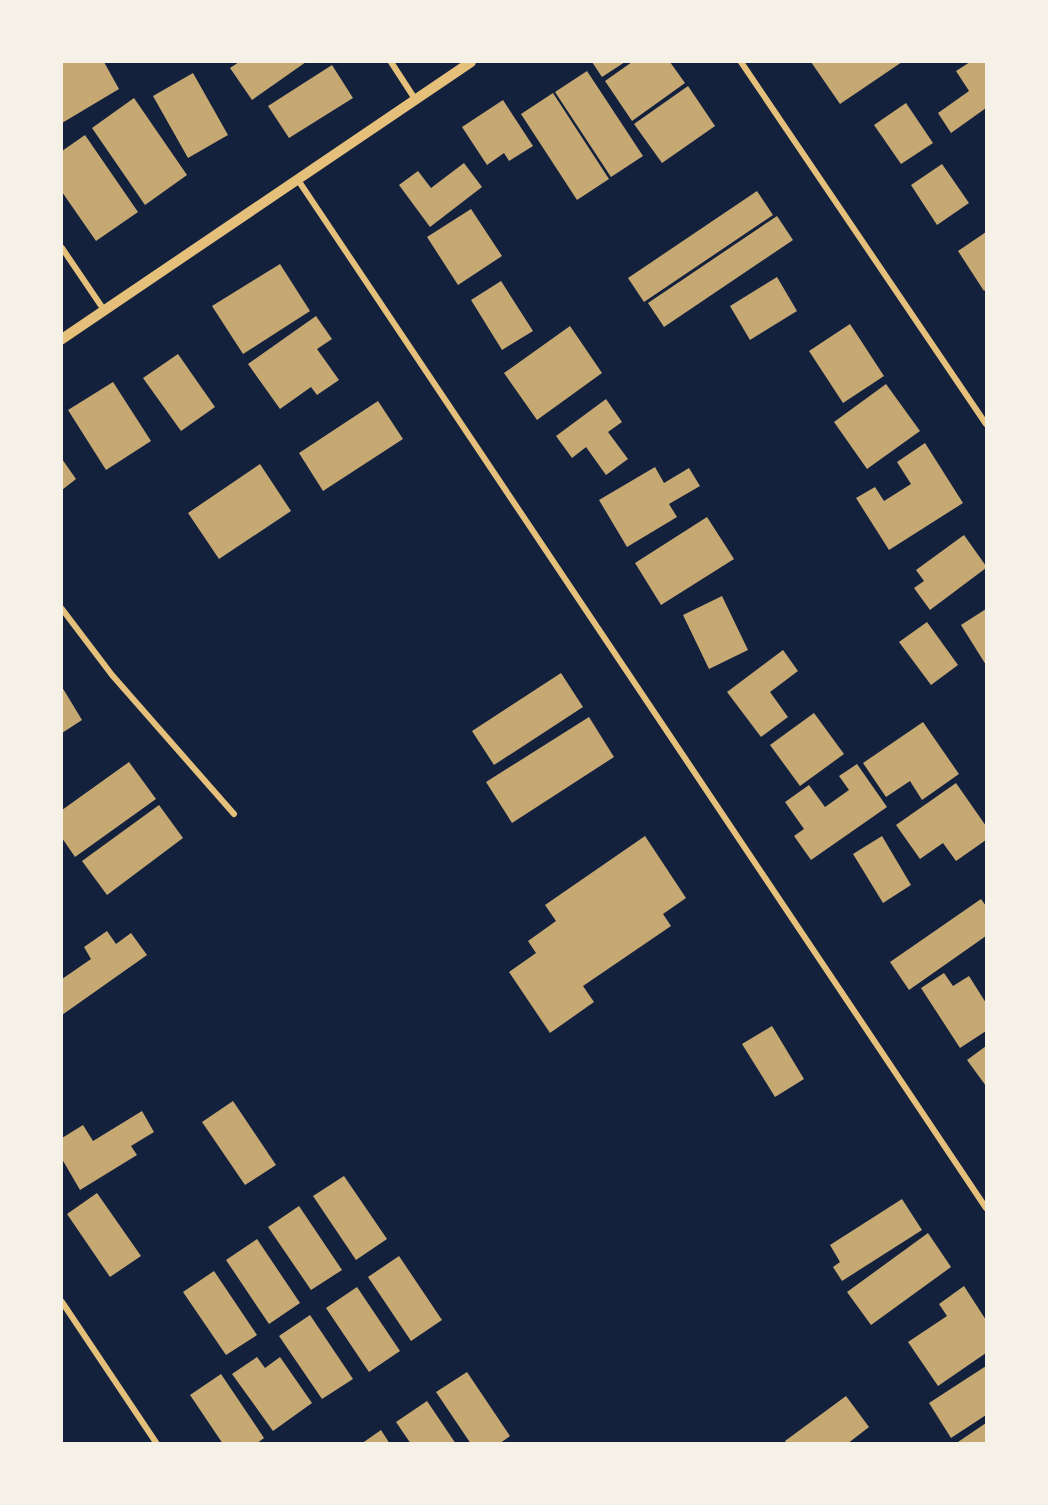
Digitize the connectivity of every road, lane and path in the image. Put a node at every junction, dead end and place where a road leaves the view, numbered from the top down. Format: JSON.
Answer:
{"nodes":[{"id":1,"x":392,"y":62,"type":"edge"},
{"id":2,"x":471,"y":62,"type":"edge"},
{"id":3,"x":741,"y":62,"type":"edge"},
{"id":4,"x":416,"y":99,"type":"junction"},
{"id":5,"x":298,"y":180,"type":"junction"},
{"id":6,"x":62,"y":248,"type":"edge"},
{"id":7,"x":104,"y":310,"type":"junction"},
{"id":8,"x":62,"y":339,"type":"edge"},
{"id":9,"x":987,"y":424,"type":"edge"},
{"id":10,"x":62,"y":609,"type":"edge"},
{"id":11,"x":234,"y":814,"type":"dead end"},
{"id":12,"x":987,"y":1208,"type":"edge"},
{"id":13,"x":62,"y":1302,"type":"edge"},
{"id":14,"x":157,"y":1443,"type":"edge"}],
"edges":[{"from":1,"to":4,"type":"street"},
{"from":2,"to":4,"type":"street"},
{"from":3,"to":9,"type":"street"},
{"from":4,"to":5,"type":"street"},
{"from":5,"to":7,"type":"street"},
{"from":5,"to":12,"type":"street"},
{"from":6,"to":7,"type":"street"},
{"from":7,"to":8,"type":"street"},
{"from":10,"to":11,"type":"street"},
{"from":13,"to":14,"type":"street"}]}
